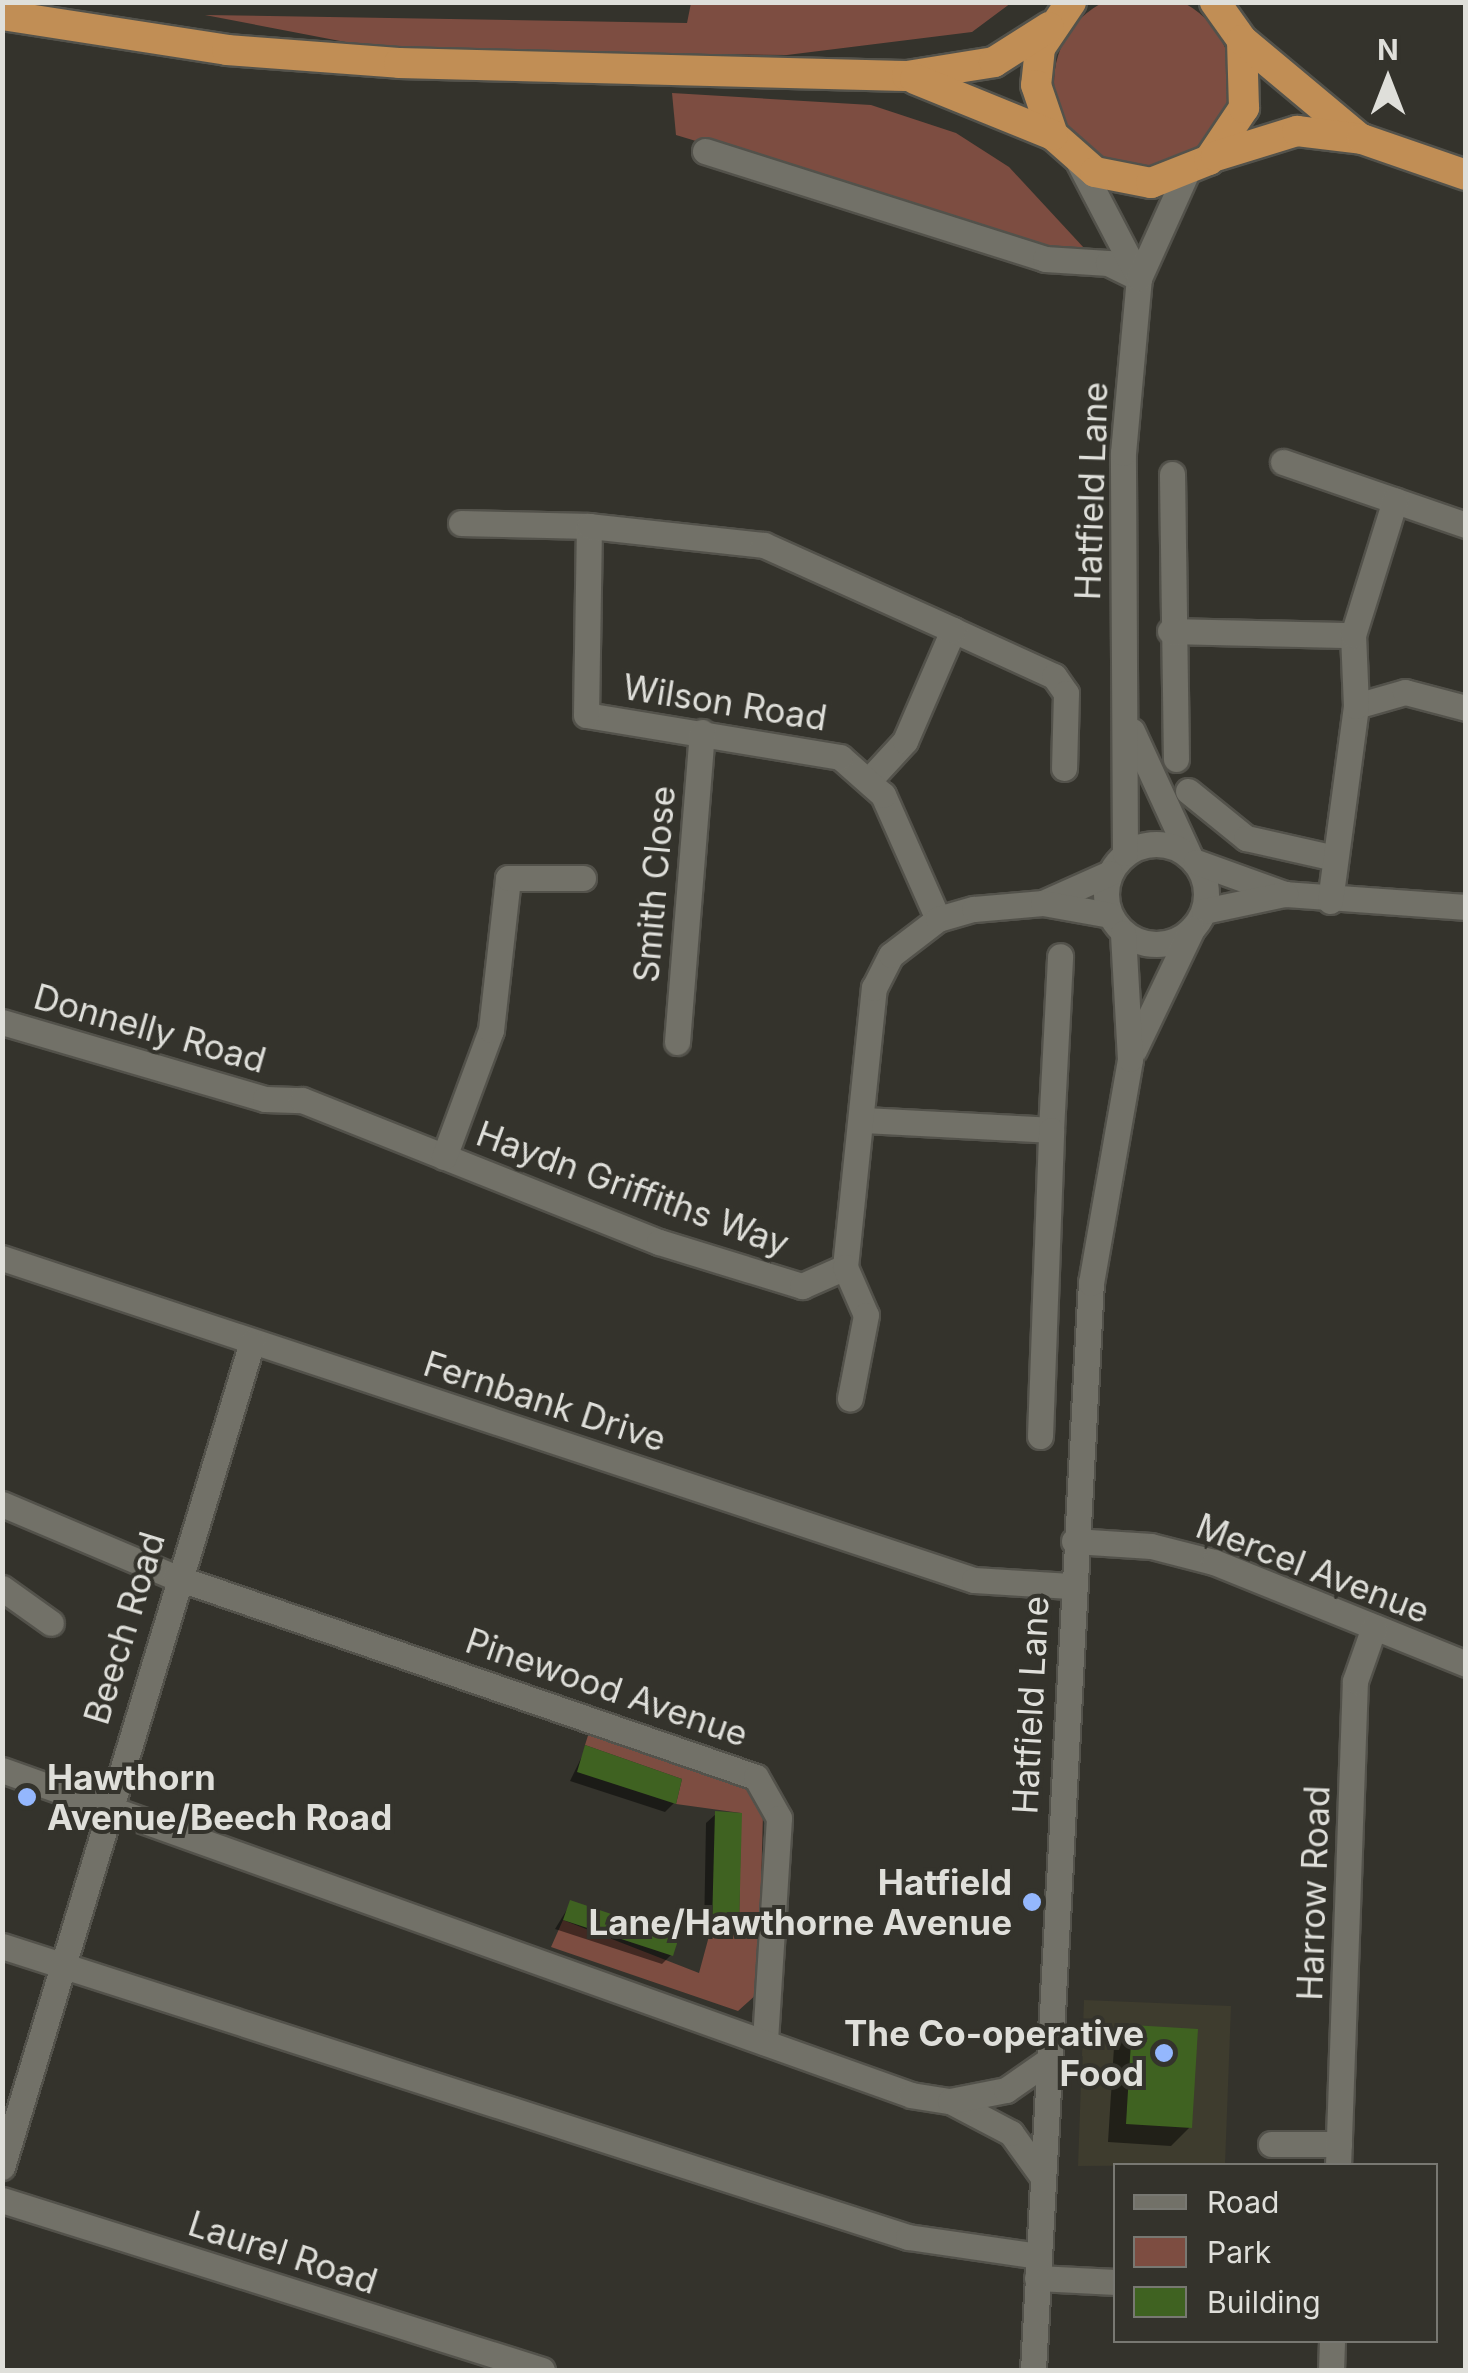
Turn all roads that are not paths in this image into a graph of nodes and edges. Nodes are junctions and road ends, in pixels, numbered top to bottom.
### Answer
1 (1071, 2) edge
2 (1220, 5) edge
3 (2, 15) edge
4 (1049, 26) junction
5 (1242, 40) junction
6 (908, 76) junction
7 (1053, 135) junction
8 (1362, 139) junction
9 (705, 151) dead end
10 (1076, 160) junction
11 (1198, 167) junction
12 (1466, 174) edge
13 (1138, 278) junction
14 (1283, 462) dead end
15 (1172, 474) dead end
16 (1395, 500) junction
17 (461, 523) dead end
18 (1460, 523) edge
19 (590, 526) junction
20 (953, 630) junction
21 (1170, 631) junction
22 (1353, 635) junction
23 (1356, 706) junction
24 (1124, 708) junction
25 (1466, 708) edge
26 (702, 732) junction
27 (1176, 759) dead end
28 (1064, 768) dead end
29 (870, 778) junction
30 (1188, 791) dead end
31 (1192, 858) junction
32 (1335, 858) junction
33 (1118, 863) junction
34 (583, 878) dead end
35 (1285, 894) junction
36 (1330, 900) junction
37 (1043, 903) junction
38 (1466, 906) edge
39 (938, 918) junction
40 (1198, 921) junction
41 (1116, 924) junction
42 (1060, 956) dead end
43 (2, 1022) edge
44 (677, 1042) dead end
45 (1130, 1060) junction
46 (280, 1100) joint
47 (862, 1120) junction
48 (1051, 1130) junction
49 (444, 1157) junction
50 (2, 1258) edge
51 (845, 1267) junction
52 (252, 1342) junction
53 (850, 1398) dead end
54 (1040, 1436) dead end
55 (2, 1504) edge
56 (1074, 1541) junction
57 (175, 1577) junction
58 (1070, 1586) junction
59 (2, 1588) edge
60 (51, 1623) dead end
61 (1374, 1627) junction
62 (1466, 1664) edge
63 (2, 1770) edge
64 (104, 1812) junction
65 (2, 1946) edge
66 (60, 1964) junction
67 (765, 2043) junction
68 (1048, 2060) junction
69 (950, 2101) junction
70 (1271, 2144) dead end
71 (1338, 2155) edge
72 (2, 2168) edge
73 (1042, 2176) junction
74 (2, 2200) edge
75 (1038, 2267) junction
76 (1113, 2281) edge
77 (1332, 2343) edge
78 (542, 2370) edge
79 (1034, 2370) edge
80 (1331, 2370) edge

1 - 4 highway
2 - 5 highway
3 - 6 highway
4 - 6 highway
4 - 7 highway
5 - 8 highway
5 - 11 highway
6 - 7 highway
7 - 10 highway
8 - 11 highway
8 - 12 highway
9 - 13 street
10 - 11 highway
10 - 13 street, Hatfield Lane
11 - 13 street, Hatfield Lane
13 - 24 street, Hatfield Lane
14 - 16 street
15 - 21 street
16 - 18 street
16 - 22 street
17 - 19 street
19 - 20 street
19 - 26 street, Wilson Road
20 - 28 street
20 - 29 street
21 - 22 street
21 - 27 street
22 - 23 street
23 - 25 street
23 - 32 street
24 - 31 street, Hatfield Lane
24 - 33 street, Hatfield Lane
26 - 29 street, Wilson Road
26 - 44 street, Smith Close
29 - 39 street
30 - 32 street
31 - 33 street
31 - 35 street
31 - 40 street
32 - 36 street
33 - 37 street
33 - 41 street
34 - 49 street
35 - 36 street
35 - 40 street
36 - 38 street
37 - 39 street
37 - 41 street
39 - 47 street
40 - 41 street
40 - 45 street
41 - 45 street
42 - 48 street
43 - 46 street, Donnelly Road
45 - 56 street, Hatfield Lane
46 - 49 street, Haydn Griffiths Way
47 - 48 street
47 - 51 street
48 - 54 street
49 - 51 street, Haydn Griffiths Way
50 - 52 street, Fernbank Drive
51 - 53 street
52 - 57 street, Beech Road
52 - 58 street, Fernbank Drive
55 - 57 street, Pinewood Avenue
56 - 58 street, Hatfield Lane
56 - 61 street, Mercel Avenue
57 - 64 street, Beech Road
57 - 67 street, Pinewood Avenue
58 - 68 street, Hatfield Lane
59 - 60 street
61 - 62 street, Mercel Avenue
61 - 71 street, Harrow Road
63 - 64 street
64 - 66 street, Beech Road
64 - 67 street
65 - 66 street
66 - 72 street, Beech Road
66 - 75 street
67 - 69 street
68 - 69 street
68 - 73 street, Hatfield Lane
69 - 73 street
70 - 71 street
73 - 75 street, Hatfield Lane
74 - 78 street, Laurel Road
75 - 76 street
75 - 79 street, Hatfield Lane
77 - 80 street

